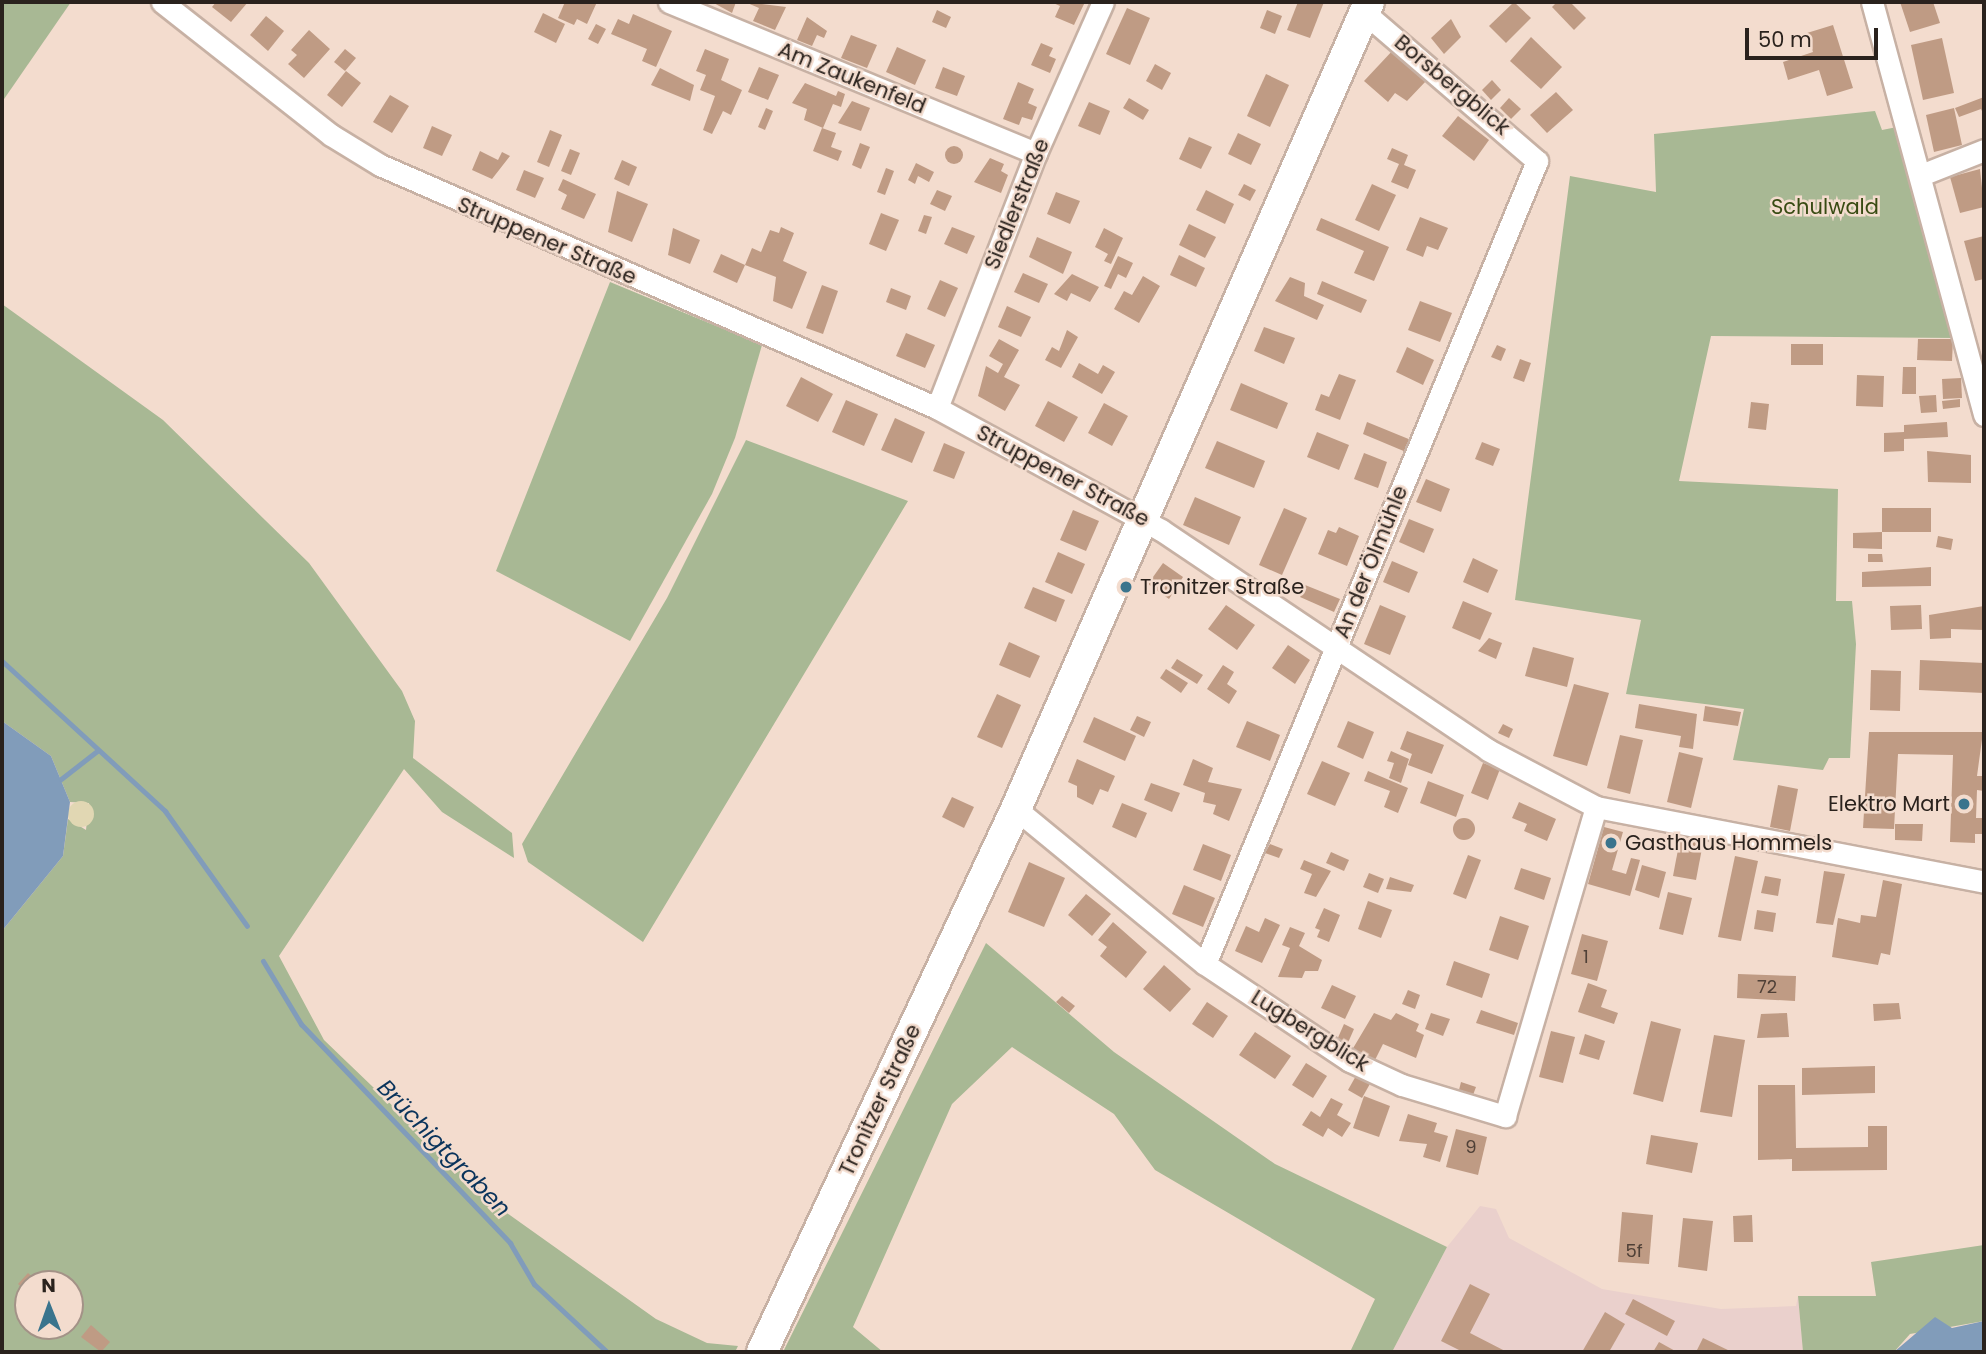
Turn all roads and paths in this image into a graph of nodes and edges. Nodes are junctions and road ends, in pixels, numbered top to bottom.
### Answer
1 (162, 2) edge
2 (669, 2) edge
3 (1103, 2) edge
4 (1872, 2) edge
5 (1367, 7) edge
6 (1984, 150) edge
7 (1036, 153) junction
8 (1537, 161) joint
9 (1921, 175) junction
10 (937, 408) junction
11 (1984, 415) edge
12 (1143, 519) junction
13 (1336, 650) junction
14 (1596, 807) junction
15 (1016, 809) junction
16 (1984, 882) edge
17 (1205, 964) junction
18 (762, 1352) edge

1 - 10 street, Struppener Straße
2 - 7 street, Am Zaukenfeld
3 - 7 street, Siedlerstraße
4 - 9 street
5 - 8 street, Borsbergblick
5 - 12 street, Tronitzer Straße
6 - 9 street
7 - 10 street, Siedlerstraße
8 - 13 street, An der Ölmühle
9 - 11 street
10 - 12 street, Struppener Straße
12 - 13 street, Struppener Straße
12 - 15 street, Tronitzer Straße
13 - 14 street, Struppener Straße
13 - 17 street, An der Ölmühle
14 - 16 street, Struppener Straße
14 - 17 street, Lugbergblick
15 - 17 street, Lugbergblick
15 - 18 street, Tronitzer Straße

